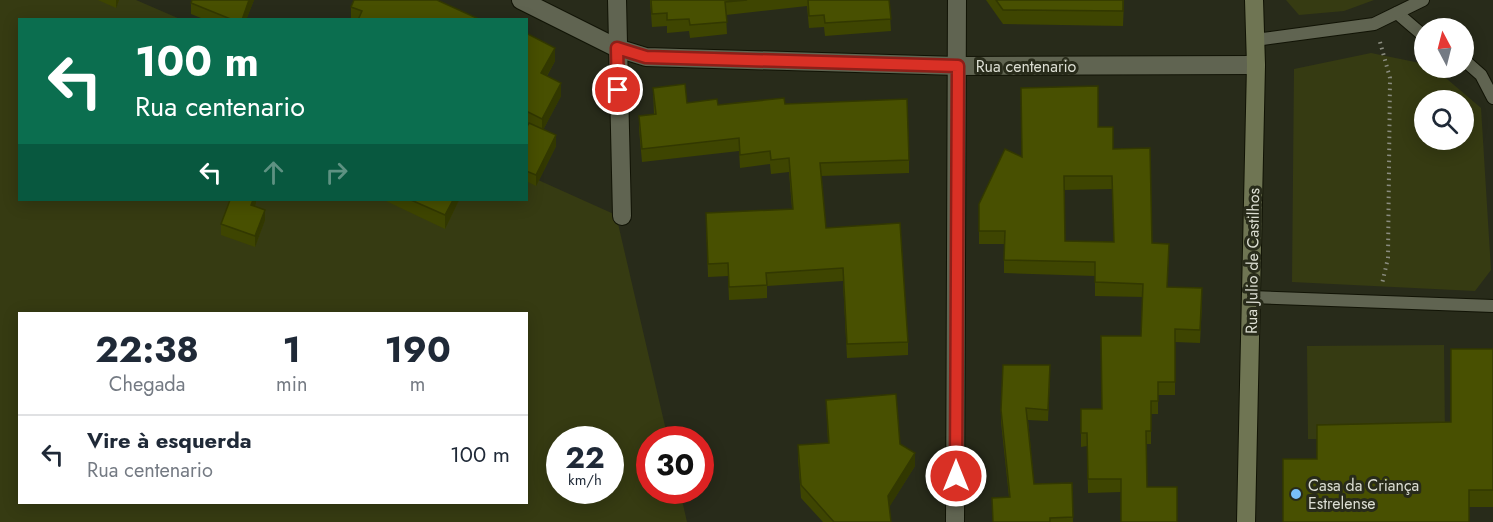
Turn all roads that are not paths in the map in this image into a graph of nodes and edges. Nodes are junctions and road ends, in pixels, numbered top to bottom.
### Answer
1 (521, 0) edge
2 (616, 0) edge
3 (957, 0) edge
4 (1254, 0) edge
5 (1423, 0) edge
6 (1397, 13) junction
7 (1414, 28) edge
8 (1255, 40) junction
9 (617, 48) junction
10 (1256, 65) junction
11 (958, 66) junction
12 (1474, 69) edge
13 (1493, 98) edge
14 (622, 216) dead end
15 (1251, 297) junction
16 (1493, 306) edge
17 (955, 522) edge
18 (1246, 522) edge

1 - 9 street, Rua centenario
2 - 9 street
3 - 11 street
4 - 8 main road, Rua Julio de Castilhos
5 - 6 lane
6 - 7 lane
6 - 8 lane
8 - 10 main road, Rua Julio de Castilhos
9 - 11 street, Rua centenario
9 - 14 street
10 - 11 street, Rua centenario
10 - 15 main road, Rua Julio de Castilhos
11 - 17 street
12 - 13 lane
15 - 16 lane
15 - 18 main road, Rua Julio de Castilhos

